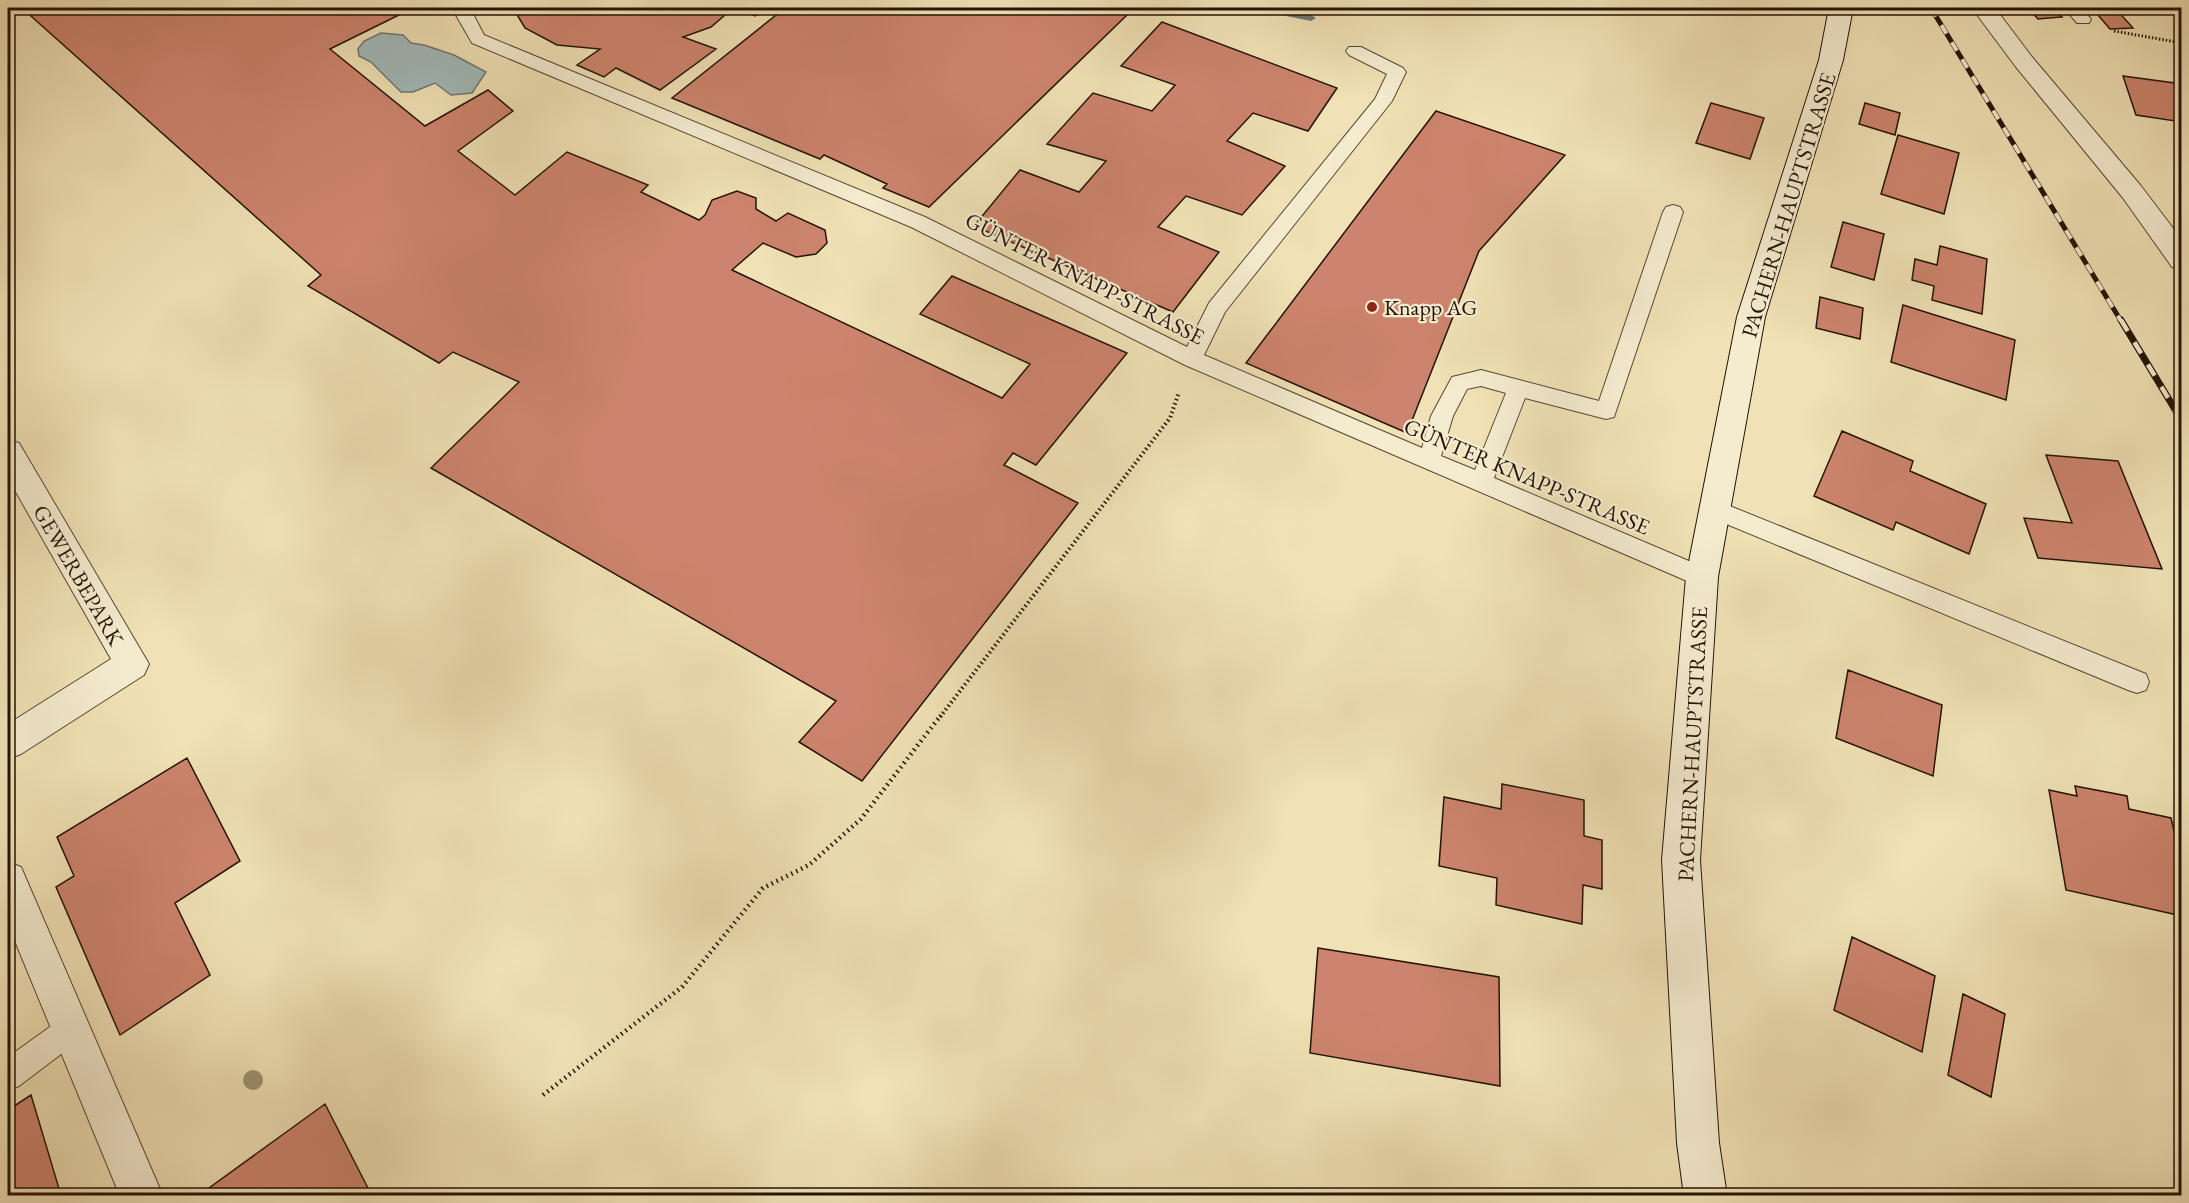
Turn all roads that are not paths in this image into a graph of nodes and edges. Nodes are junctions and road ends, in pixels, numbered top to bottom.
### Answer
1 (462, 8) edge
2 (1841, 8) edge
3 (1983, 8) edge
4 (1354, 51) dead end
5 (1673, 212) dead end
6 (2181, 260) edge
7 (1192, 359) junction
8 (1519, 387) junction
9 (8, 452) edge
10 (1429, 460) junction
11 (1481, 483) junction
12 (1715, 509) junction
13 (1702, 577) junction
14 (2137, 682) dead end
15 (8, 743) edge
16 (8, 880) edge
17 (71, 1029) junction
18 (8, 1075) edge
19 (142, 1196) edge
20 (1706, 1196) edge

1 - 7 lane, GÜNTER KNAPP-STRASSE
2 - 12 main road, PACHERN-HAUPTSTRASSE
3 - 6 main road
4 - 7 lane
5 - 8 lane
7 - 10 lane, GÜNTER KNAPP-STRASSE
8 - 10 lane
8 - 11 lane
9 - 15 main road, GEWERBEPARK
10 - 11 lane, GÜNTER KNAPP-STRASSE
11 - 13 lane, GÜNTER KNAPP-STRASSE
12 - 13 main road, PACHERN-HAUPTSTRASSE
12 - 14 lane
13 - 20 main road, PACHERN-HAUPTSTRASSE
16 - 17 main road
17 - 18 lane
17 - 19 main road

